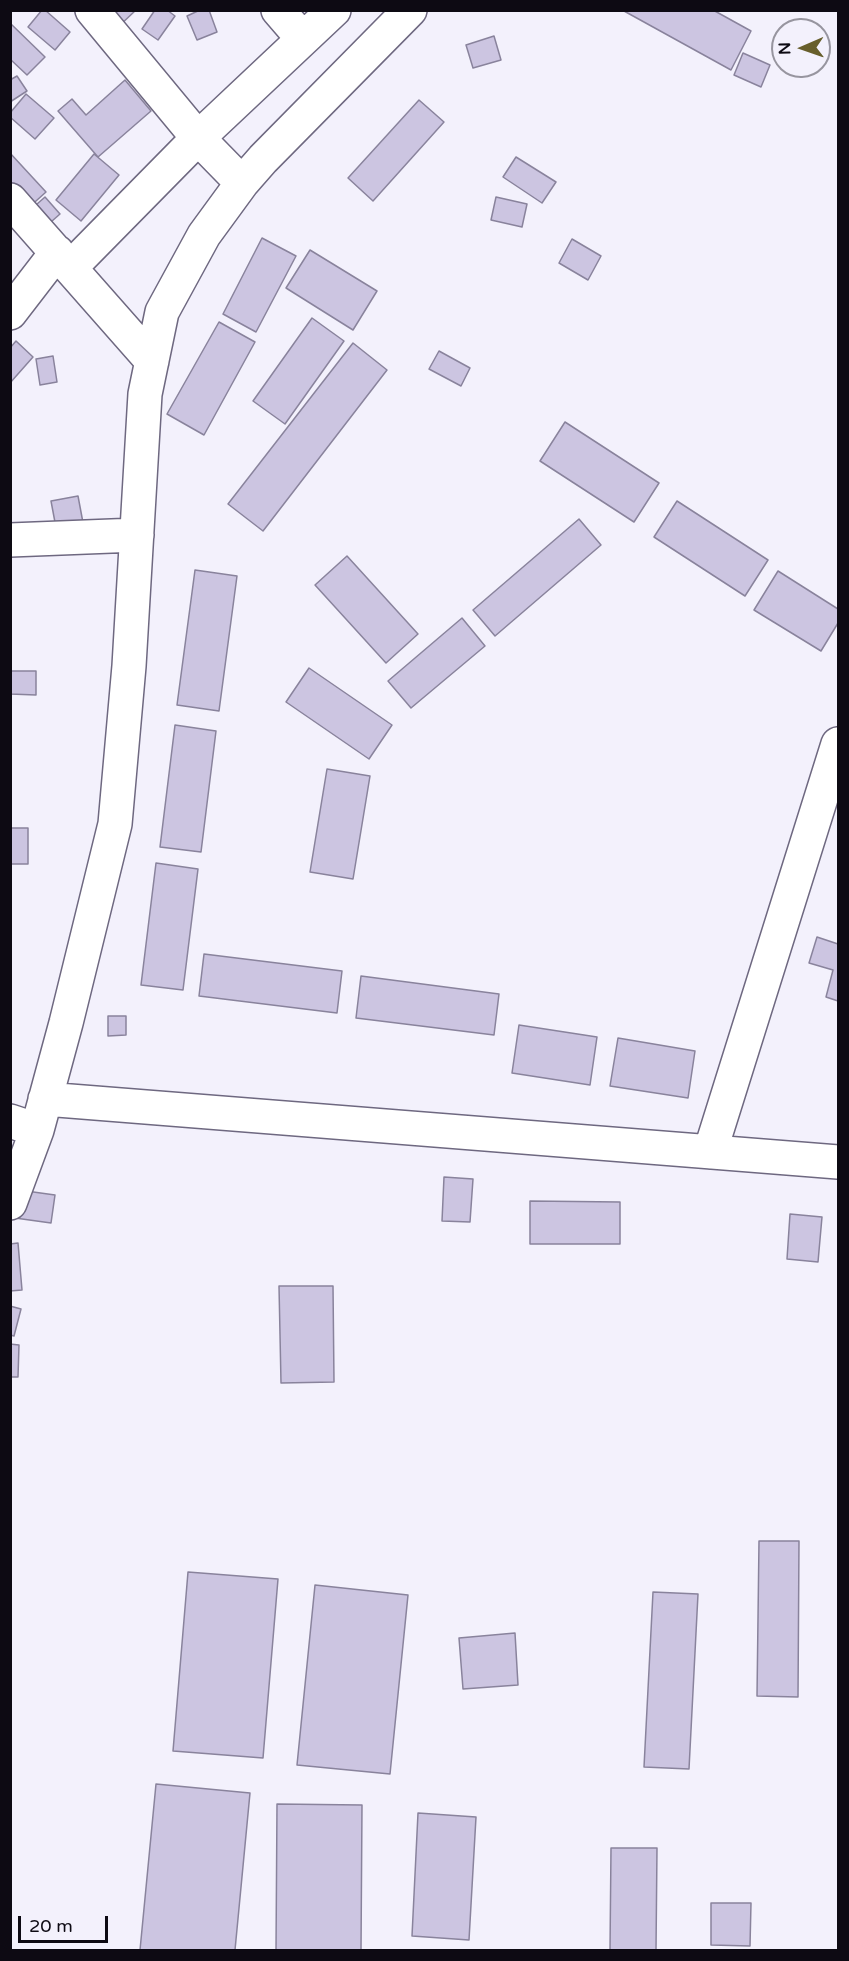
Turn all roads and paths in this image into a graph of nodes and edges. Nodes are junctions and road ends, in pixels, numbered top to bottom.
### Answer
1 (92, 10) edge
2 (278, 10) edge
3 (334, 10) edge
4 (410, 10) edge
5 (303, 39) junction
6 (198, 138) junction
7 (242, 183) junction
8 (10, 200) edge
9 (63, 260) junction
10 (10, 313) edge
11 (152, 361) junction
12 (137, 535) junction
13 (10, 540) edge
14 (838, 744) edge
15 (31, 1116) edge
16 (710, 1152) junction
17 (838, 1162) edge
18 (10, 1203) edge

1 - 6 street
2 - 5 street
3 - 5 street
4 - 7 street
5 - 6 street
6 - 7 street
6 - 9 street
7 - 11 street
8 - 9 street
9 - 10 street
9 - 11 street
11 - 12 street
12 - 13 street
12 - 15 street
14 - 16 street
15 - 16 street
15 - 18 street
16 - 17 street

